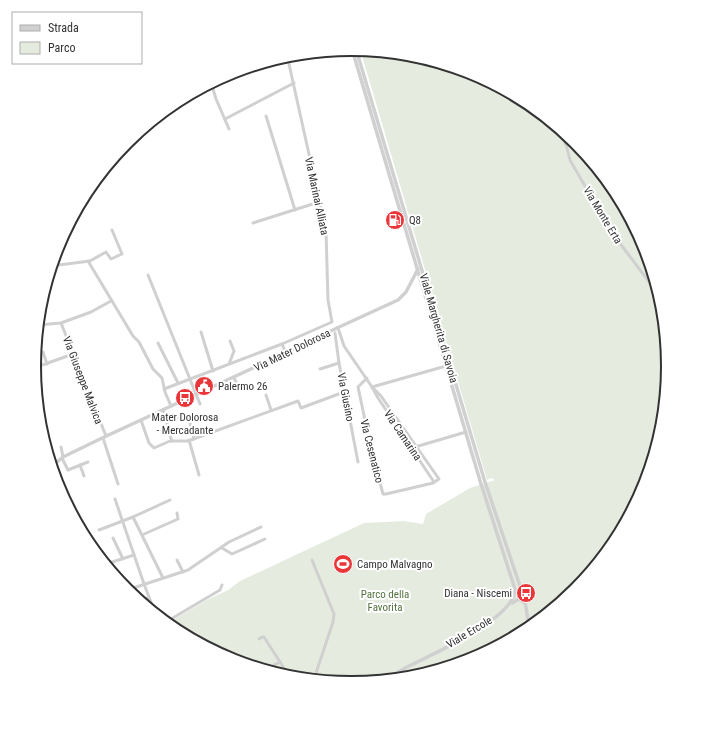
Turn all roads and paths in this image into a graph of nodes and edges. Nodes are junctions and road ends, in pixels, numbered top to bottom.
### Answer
1 (354, 56) edge
2 (358, 56) edge
3 (289, 62) edge
4 (294, 83) junction
5 (213, 88) edge
6 (266, 116) dead end
7 (225, 119) junction
8 (229, 129) dead end
9 (564, 141) edge
10 (320, 202) junction
11 (295, 210) junction
12 (253, 223) dead end
13 (112, 230) dead end
14 (88, 261) junction
15 (57, 265) edge
16 (421, 265) joint
17 (420, 269) junction
18 (148, 275) dead end
19 (649, 282) edge
20 (112, 301) junction
21 (332, 322) junction
22 (61, 323) junction
23 (44, 324) edge
24 (336, 329) junction
25 (201, 332) dead end
26 (230, 341) dead end
27 (158, 343) dead end
28 (282, 344) junction
29 (44, 352) dead end
30 (286, 353) junction
31 (73, 354) junction
32 (339, 363) junction
33 (47, 364) junction
34 (229, 364) junction
35 (41, 366) edge
36 (446, 366) junction
37 (320, 369) dead end
38 (213, 370) junction
39 (191, 378) junction
40 (234, 378) junction
41 (366, 378) junction
42 (178, 383) junction
43 (372, 387) junction
44 (239, 388) dead end
45 (164, 389) junction
46 (344, 392) junction
47 (197, 394) junction
48 (266, 395) dead end
49 (200, 404) dead end
50 (171, 406) junction
51 (163, 410) junction
52 (271, 410) junction
53 (141, 420) junction
54 (167, 420) junction
55 (192, 430) junction
56 (169, 432) junction
57 (466, 432) junction
58 (105, 437) junction
59 (194, 439) junction
60 (172, 441) junction
61 (189, 441) junction
62 (416, 446) junction
63 (60, 447) dead end
64 (412, 449) junction
65 (62, 458) junction
66 (88, 462) dead end
67 (358, 462) dead end
68 (56, 463) edge
69 (80, 465) junction
70 (199, 475) dead end
71 (84, 476) dead end
72 (439, 479) joint
73 (434, 482) junction
74 (118, 484) dead end
75 (115, 499) dead end
76 (170, 500) dead end
77 (177, 513) dead end
78 (133, 517) junction
79 (122, 522) junction
80 (261, 527) dead end
81 (99, 530) dead end
82 (142, 535) junction
83 (113, 538) dead end
84 (265, 539) dead end
85 (222, 548) junction
86 (134, 555) junction
87 (123, 559) junction
88 (178, 560) dead end
89 (312, 560) dead end
90 (112, 562) edge
91 (183, 572) junction
92 (163, 578) junction
93 (144, 584) junction
94 (222, 585) dead end
95 (135, 587) edge
96 (515, 593) joint
97 (149, 598) joint
98 (151, 602) edge
99 (510, 604) junction
100 (527, 606) junction
101 (172, 618) edge
102 (528, 619) edge
103 (259, 639) dead end
104 (280, 662) junction
105 (274, 666) edge
106 (284, 668) edge
107 (405, 668) junction
108 (403, 671) edge
109 (398, 672) edge
110 (316, 673) edge

1 - 17 street, Viale Margherita di Savoia
2 - 16 street, Viale Margherita di Savoia
3 - 4 street, Via Marinai Alliata
4 - 7 street
4 - 10 street, Via Marinai Alliata
5 - 7 street
6 - 11 street
7 - 8 street
9 - 19 street, Via Monte Erta
10 - 11 street
10 - 21 street, Via Marinai Alliata
11 - 12 street
13 - 14 street
14 - 15 street
14 - 20 street
16 - 17 street, Via Mater Dolorosa
17 - 24 street, Via Mater Dolorosa
17 - 36 street, Viale Margherita di Savoia
17 - 100 street, Viale Margherita di Savoia
18 - 39 street
20 - 22 street
20 - 45 street
21 - 24 street, Via Giusino
21 - 28 street
22 - 23 street
22 - 31 street, Via Giuseppe Malvica
24 - 30 street, Via Mater Dolorosa, bridge
24 - 32 street, Via Giusino
24 - 41 street, Via Camarina
25 - 38 street
26 - 34 street
27 - 42 street
28 - 30 street
28 - 34 street
29 - 33 street
30 - 40 street, Via Mater Dolorosa
31 - 33 street
31 - 58 street, Via Giuseppe Malvica
32 - 37 street
32 - 46 street, Via Giusino
33 - 35 street
34 - 38 street
36 - 43 street
36 - 57 street, Viale Margherita di Savoia
38 - 39 street
39 - 42 street
39 - 47 street
40 - 44 street
40 - 47 street, Via Mater Dolorosa
41 - 43 street, Via Camarina
41 - 73 street, Via Cesenatico
42 - 45 street
43 - 62 street, Via Camarina
43 - 64 street, Via Camarina
45 - 50 street
46 - 52 street
46 - 67 street, Via Giusino
47 - 49 street
47 - 50 street, Via Mater Dolorosa
48 - 52 street
50 - 51 street, Via Mater Dolorosa
51 - 53 street, Via Mater Dolorosa
51 - 54 street
52 - 59 street
53 - 58 street, Via Mater Dolorosa
53 - 60 street
54 - 55 street
54 - 56 street
55 - 56 street
55 - 59 street
56 - 60 street
57 - 62 street
57 - 96 street, Viale Margherita di Savoia
58 - 65 street, Via Mater Dolorosa
58 - 74 street, Via Giuseppe Malvica
59 - 61 street
60 - 61 street
61 - 70 street
62 - 64 street
62 - 72 street, Via Camarina
63 - 65 street
64 - 73 street, Via Camarina
65 - 68 street, Via Mater Dolorosa
65 - 69 street
66 - 69 street
69 - 71 street
72 - 73 street, Via Cesenatico
75 - 79 street
76 - 78 street
77 - 82 street
78 - 79 street
78 - 82 street
79 - 81 street
79 - 86 street
80 - 85 street
82 - 92 street
83 - 87 street
84 - 85 street
85 - 91 street
86 - 87 street
86 - 93 street
87 - 90 street
88 - 91 street
89 - 110 street
91 - 92 street
92 - 93 street
93 - 95 street
93 - 97 street
94 - 101 street
96 - 99 street, Viale Ercole
97 - 98 street
99 - 100 street
99 - 107 street, Viale Ercole
100 - 102 street, Viale Margherita di Savoia
103 - 104 street
104 - 105 street
104 - 106 street
107 - 108 street, Viale Ercole
107 - 109 street

